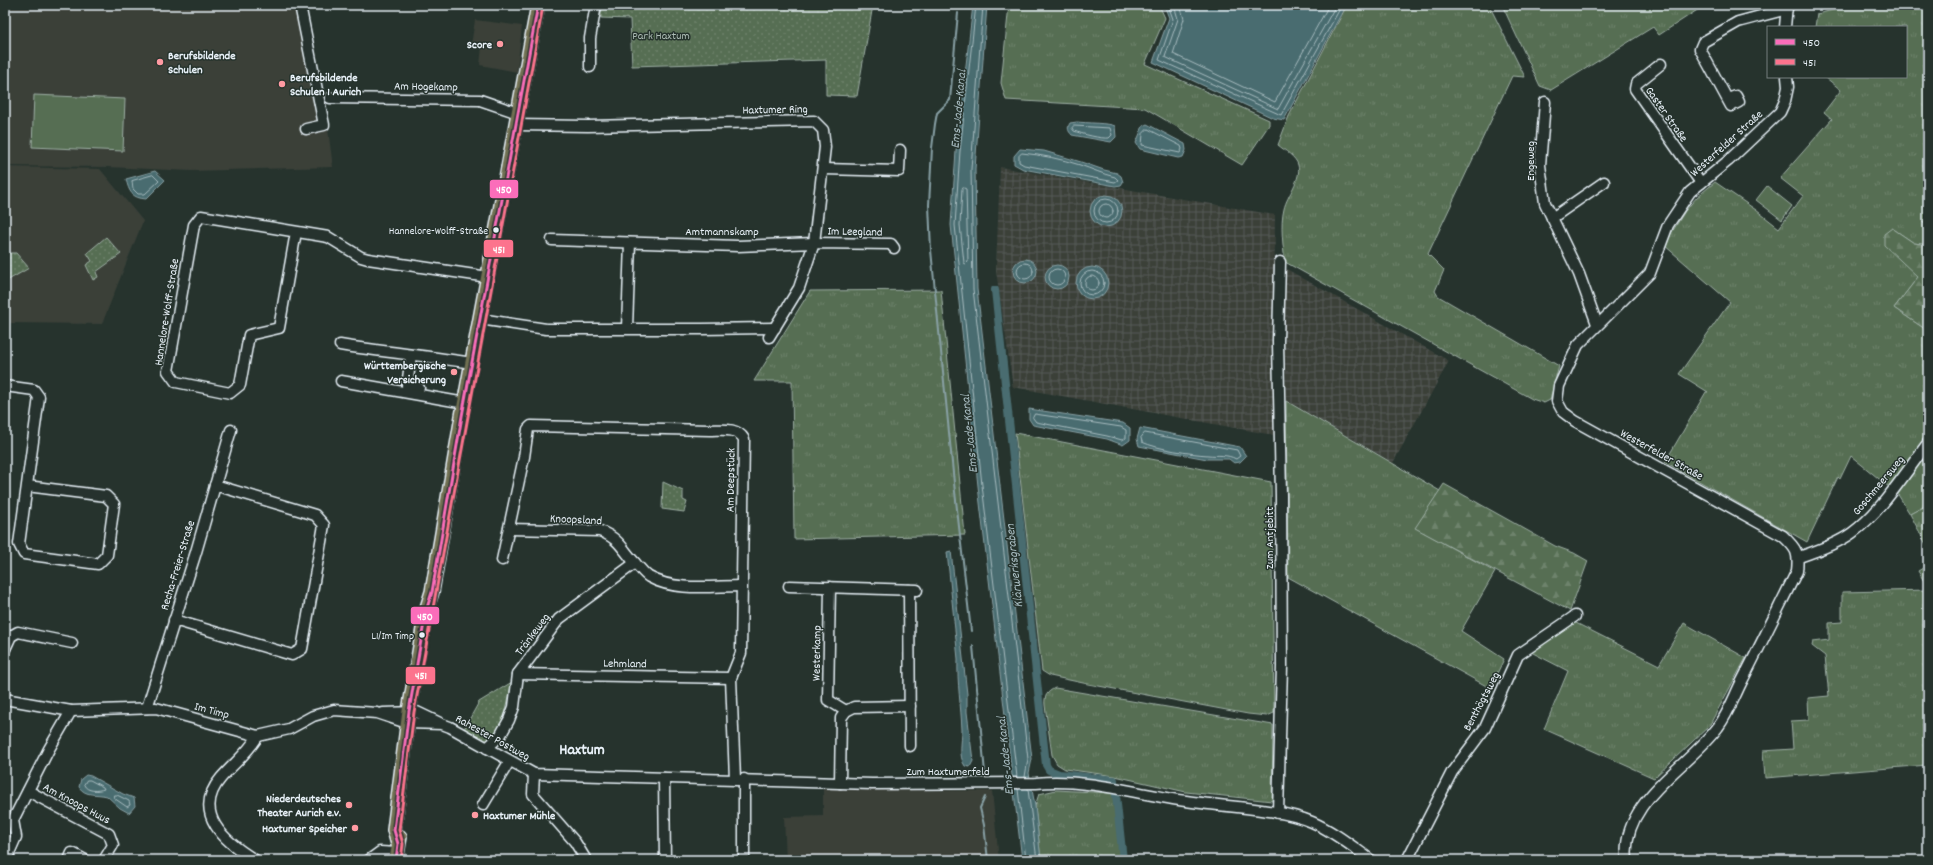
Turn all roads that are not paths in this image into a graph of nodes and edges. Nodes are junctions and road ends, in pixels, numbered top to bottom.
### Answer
1 (300, 5) edge
2 (538, 5) edge
3 (596, 5) edge
4 (1787, 7) edge
5 (1785, 26) edge
6 (1660, 64) dead end
7 (590, 67) dead end
8 (1787, 78) edge
9 (330, 98) dead end
10 (1728, 100) dead end
11 (1545, 102) dead end
12 (517, 119) junction
13 (306, 129) dead end
14 (900, 150) dead end
15 (824, 169) junction
16 (1604, 182) dead end
17 (1701, 183) junction
18 (1552, 218) junction
19 (296, 232) junction
20 (552, 240) dead end
21 (630, 243) junction
22 (814, 243) junction
23 (894, 248) dead end
24 (1280, 262) dead end
25 (488, 277) junction
26 (480, 319) junction
27 (1597, 324) junction
28 (627, 328) junction
29 (774, 328) junction
30 (769, 337) dead end
31 (340, 345) dead end
32 (411, 356) junction
33 (473, 362) junction
34 (341, 381) dead end
35 (5, 386) edge
36 (454, 395) dead end
37 (465, 403) junction
38 (231, 430) dead end
39 (1928, 443) edge
40 (215, 484) junction
41 (27, 486) junction
42 (509, 529) junction
43 (1799, 557) junction
44 (502, 560) dead end
45 (635, 563) junction
46 (741, 586) junction
47 (789, 586) dead end
48 (830, 587) junction
49 (1575, 616) dead end
50 (174, 620) junction
51 (72, 643) dead end
52 (5, 649) edge
53 (518, 674) junction
54 (731, 678) junction
55 (5, 699) edge
56 (910, 706) junction
57 (147, 708) junction
58 (846, 711) junction
59 (71, 712) junction
60 (412, 718) junction
61 (258, 736) junction
62 (910, 746) dead end
63 (487, 748) junction
64 (509, 762) junction
65 (534, 774) junction
66 (664, 778) junction
67 (740, 779) junction
68 (840, 783) junction
69 (28, 791) junction
70 (483, 805) dead end
71 (1278, 813) junction
72 (397, 853) edge
73 (6, 860) edge
74 (69, 860) edge
75 (85, 860) edge
76 (104, 860) edge
77 (255, 860) edge
78 (369, 860) edge
79 (586, 860) edge
80 (665, 860) edge
81 (744, 860) edge
82 (1371, 860) edge
83 (1407, 860) edge
84 (1627, 860) edge

1 - 13 street
2 - 12 main road
3 - 7 street
4 - 5 street
4 - 10 street
6 - 17 street, Gaster Straße
8 - 17 street, Westerfelder Straße
9 - 12 street, Am Hogekamp
11 - 18 street, Engeweg
12 - 15 street, Haxtumer Ring
12 - 25 main road
14 - 15 street
15 - 22 street, Haxtumer Ring
16 - 18 street
17 - 27 street, Westerfelder Straße
18 - 27 street, Engeweg
19 - 19 street, Hannelore-Wolff-Straße
19 - 25 street, Hannelore-Wolff-Straße
20 - 21 street, Amtmannskamp
21 - 22 street, Amtmannskamp
21 - 28 street
22 - 23 street, Im Leegland
22 - 29 street, Haxtumer Ring
24 - 71 street, Zum Antjebitt
25 - 26 main road
26 - 28 street
26 - 33 main road
27 - 43 street, Westerfelder Straße
28 - 29 street
29 - 30 street, Haxtumer Ring
31 - 32 street
32 - 33 street
32 - 36 street
33 - 37 main road
34 - 37 street
35 - 41 street
37 - 60 main road
38 - 40 street, Recha-Freier-Straße
39 - 43 street, Goschmeersweg
40 - 50 street, Recha-Freier-Straße
40 - 50 street
41 - 41 street
42 - 44 street, Am Deepstück
42 - 45 street, Knoopsland
42 - 46 street, Am Deepstück
43 - 84 street
45 - 46 street, Knoopsland
45 - 53 street, Tränkeweg
46 - 54 street, Am Deepstück
47 - 48 street
48 - 56 street
48 - 58 street, Westerkamp
49 - 83 street, Benthögtsweg
50 - 57 street, Recha-Freier-Straße
51 - 52 street
53 - 54 street, Lehmland
53 - 63 street, Tränkeweg
54 - 67 street, Am Deepstück
55 - 59 street, Im Timp
56 - 58 street
56 - 62 street
57 - 59 street, Im Timp
57 - 61 street, Im Timp
58 - 68 street
59 - 69 street
60 - 61 street, Im Timp
60 - 63 street, Rahester Postweg
60 - 72 main road
61 - 77 street
63 - 64 street, Rahester Postweg
64 - 65 street, Rahester Postweg
64 - 70 street
65 - 66 street, Zum Haxtumerfeld
65 - 79 street, Rahester Postweg
66 - 67 street, Zum Haxtumerfeld
66 - 80 street
67 - 68 street, Zum Haxtumerfeld
67 - 81 street, Am Deepstück
68 - 71 street, Zum Haxtumerfeld
69 - 73 street
69 - 76 street, Am Knoops Huus
71 - 82 street, Zum Haxtumerfeld
72 - 78 street
74 - 75 street

